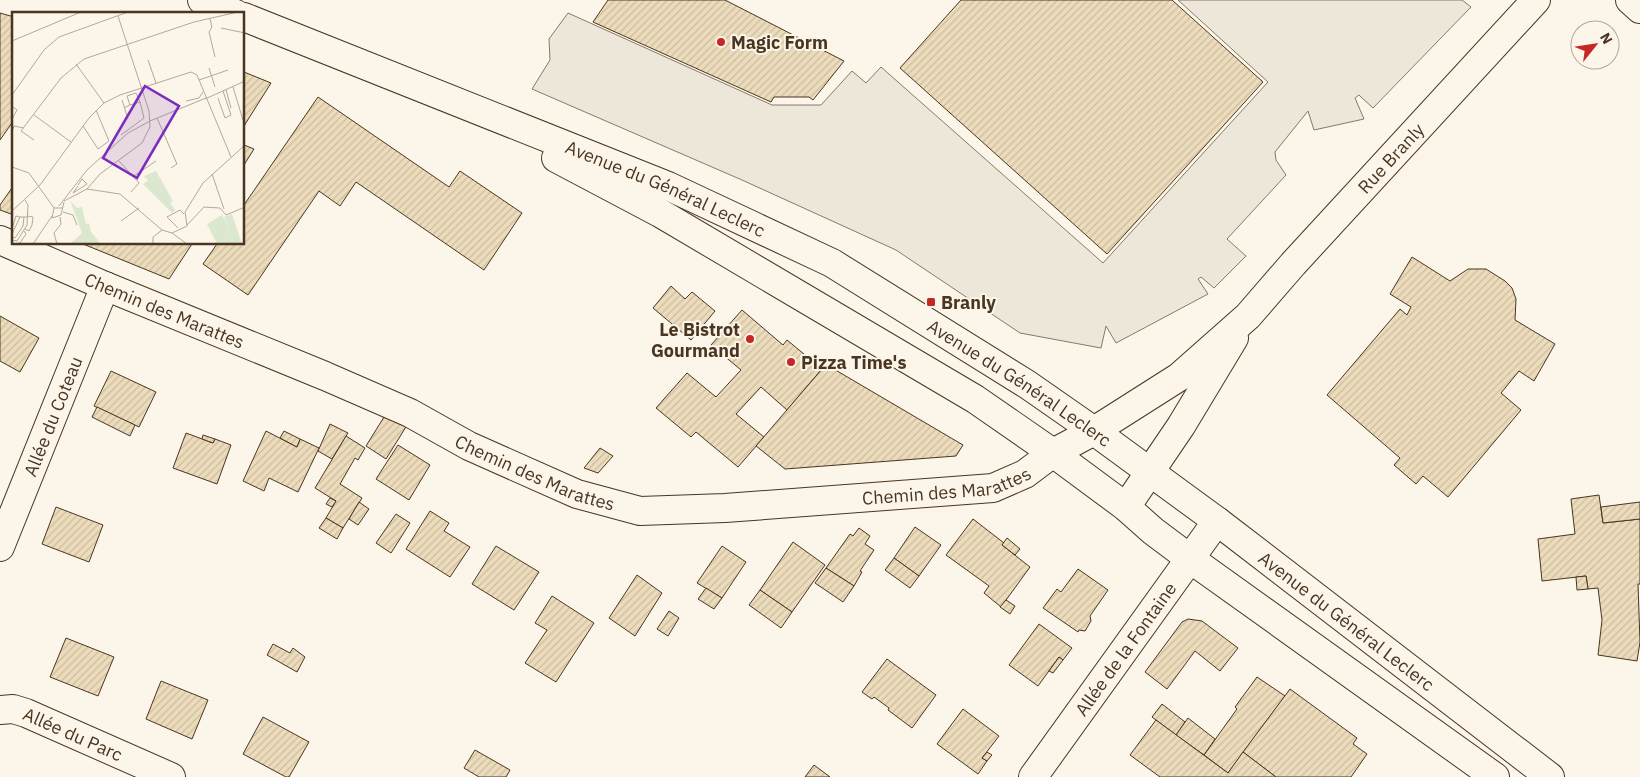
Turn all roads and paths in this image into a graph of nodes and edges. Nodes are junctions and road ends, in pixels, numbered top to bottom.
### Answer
1 (202, 0) edge
2 (1536, 0) edge
3 (1630, 0) edge
4 (1640, 10) edge
5 (231, 12) edge
6 (245, 17) edge
7 (429, 91) junction
8 (0, 240) edge
9 (105, 286) junction
10 (1248, 316) junction
11 (1094, 431) junction
12 (1053, 453) junction
13 (1149, 471) junction
14 (1126, 507) junction
15 (1217, 521) junction
16 (0, 546) edge
17 (1189, 558) junction
18 (0, 710) edge
19 (171, 777) edge
20 (1033, 777) edge
21 (1495, 777) edge
22 (1550, 777) edge

1 - 5 main road
2 - 10 main road, Rue Branly
3 - 4 main road
6 - 7 main road, Avenue du Général Leclerc
7 - 11 main road, Avenue du Général Leclerc
7 - 12 main road, Avenue du Général Leclerc
8 - 9 main road, Chemin des Marattes
9 - 12 main road, Chemin des Marattes
9 - 16 main road, Allée du Coteau
10 - 11 main road, Rue Branly
10 - 13 main road, Rue Branly
11 - 12 main road, Chemin des Marattes
11 - 13 main road, Avenue du Général Leclerc
12 - 14 main road, Avenue du Général Leclerc
13 - 14 main road, Rue Branly
13 - 15 main road, Avenue du Général Leclerc
14 - 17 main road, Avenue du Général Leclerc
15 - 17 main road, Allée de la Fontaine
15 - 22 main road, Avenue du Général Leclerc
17 - 20 main road, Allée de la Fontaine
17 - 21 main road, Avenue du Général Leclerc
18 - 19 main road, Allée du Parc

